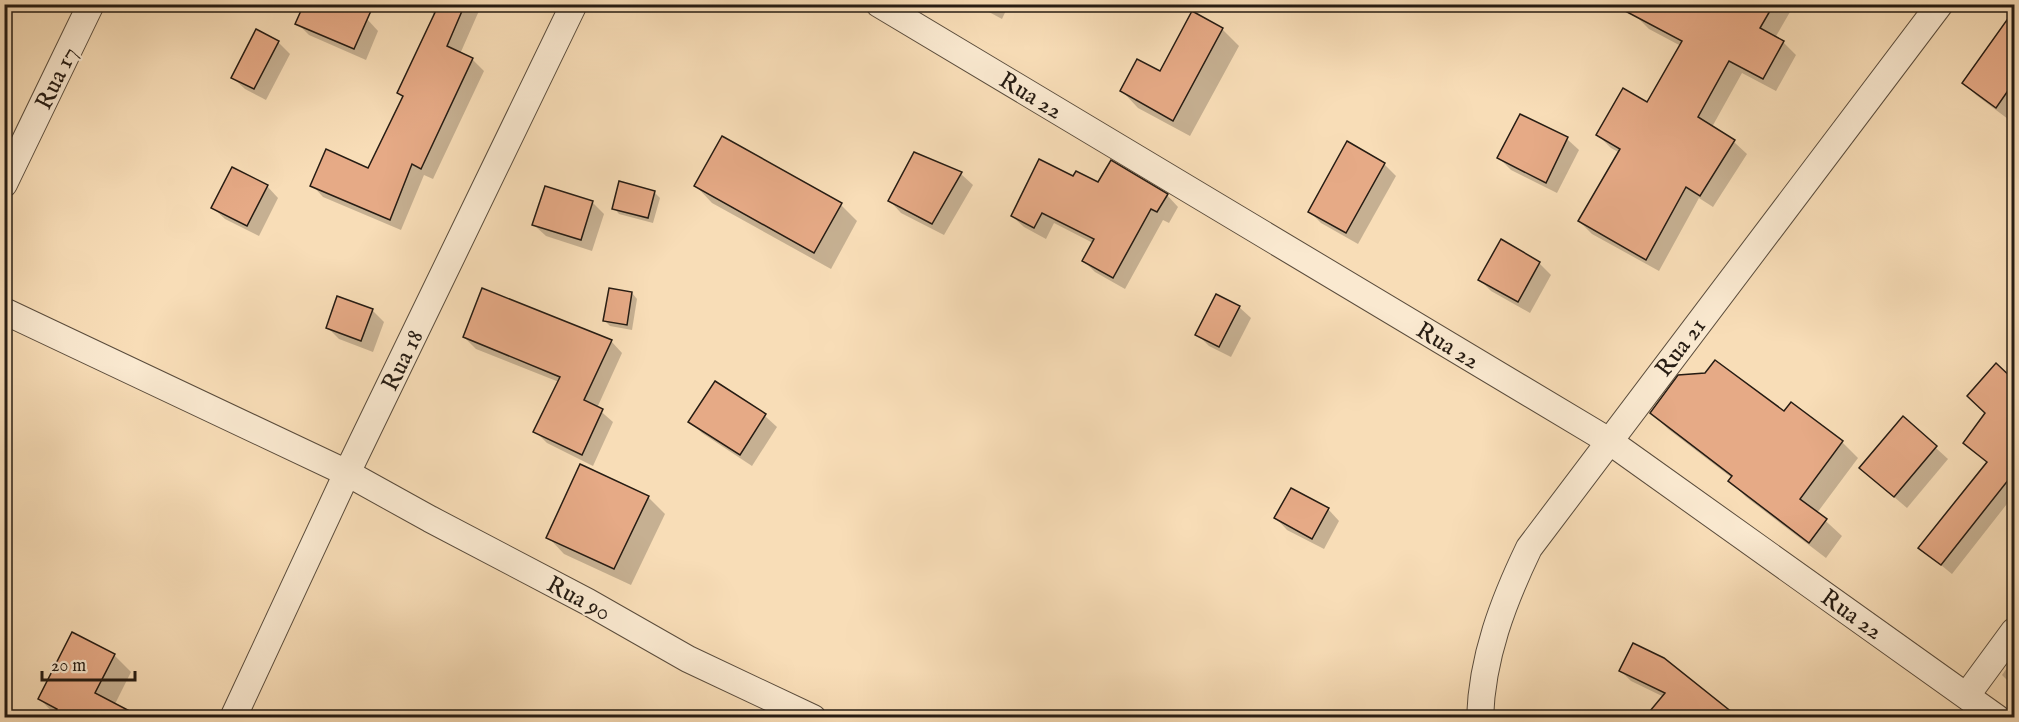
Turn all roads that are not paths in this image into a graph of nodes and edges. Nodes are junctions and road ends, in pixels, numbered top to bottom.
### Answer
1 (91, 4) edge
2 (574, 4) edge
3 (879, 4) edge
4 (1940, 4) edge
5 (4, 184) edge
6 (4, 311) edge
7 (1609, 441) junction
8 (347, 473) junction
9 (2014, 631) edge
10 (1967, 695) junction
11 (233, 717) edge
12 (813, 717) edge
13 (1480, 717) edge
14 (1996, 717) edge

1 - 5 street, Rua 17
2 - 8 street, Rua 18
3 - 7 street, Rua 22
4 - 7 street, Rua 21
6 - 8 street, Rua 90
7 - 10 street, Rua 22
7 - 13 street, Rua 21
8 - 11 street, Rua 18
8 - 12 street, Rua 90
9 - 10 street
10 - 14 street, Rua 22

